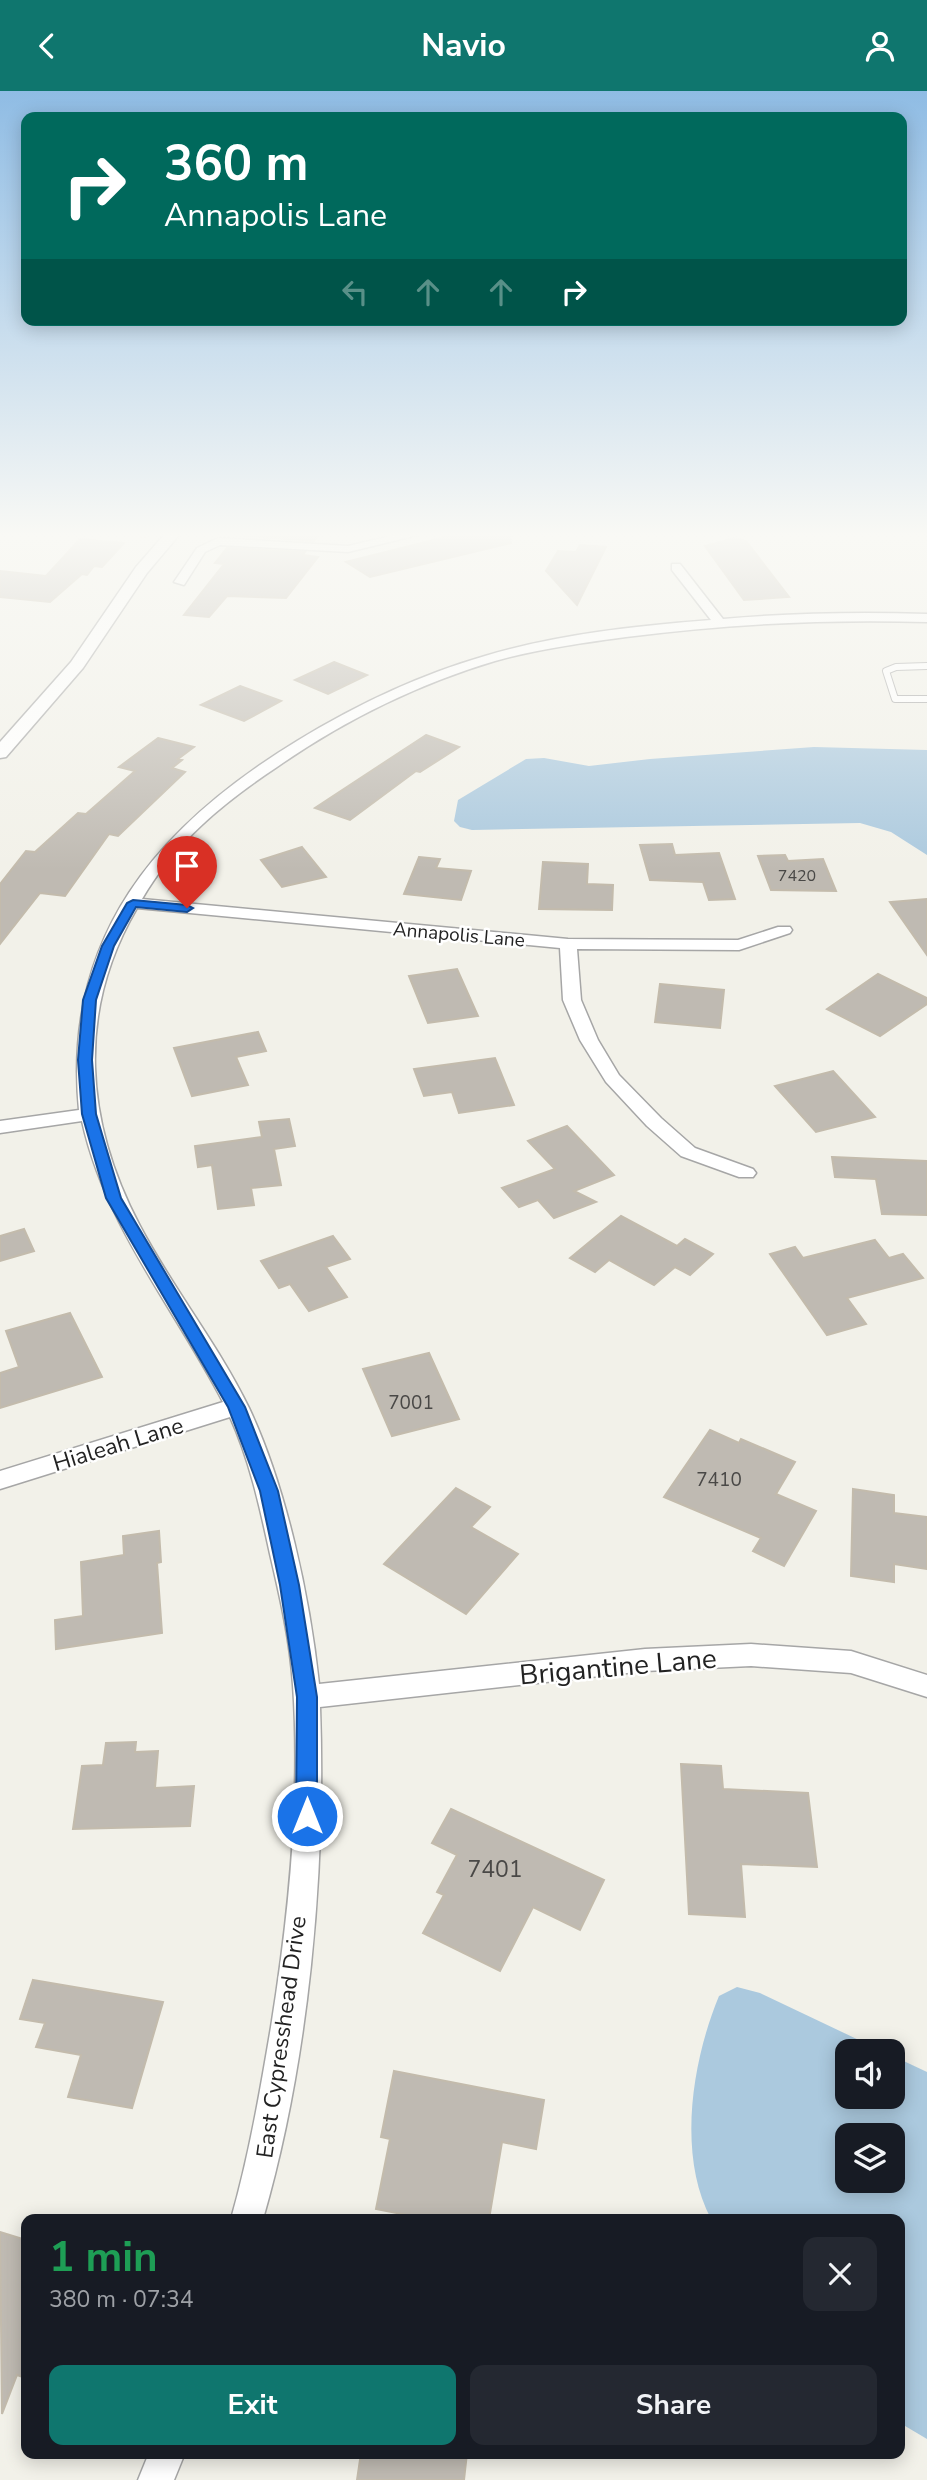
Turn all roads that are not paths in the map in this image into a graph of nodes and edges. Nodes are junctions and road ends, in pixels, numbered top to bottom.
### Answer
1 (89, 646) edge
2 (539, 646) edge
3 (927, 667) edge
4 (927, 699) edge
5 (0, 753) edge
6 (133, 903) junction
7 (784, 930) dead end
8 (568, 944) junction
9 (89, 1114) junction
10 (0, 1127) edge
11 (746, 1173) dead end
12 (236, 1407) junction
13 (0, 1480) edge
14 (927, 1686) edge
15 (307, 1697) junction
16 (249, 2214) edge
17 (165, 2459) edge
18 (156, 2480) edge

1 - 5 street
2 - 6 street, East Cypresshead Drive
3 - 4 lane
6 - 8 street, Annapolis Lane
6 - 9 street, East Cypresshead Drive
7 - 8 street, Annapolis Lane
8 - 11 street
9 - 10 street
9 - 12 street, East Cypresshead Drive
12 - 13 street, Hialeah Lane
12 - 15 street, East Cypresshead Drive
14 - 15 street, Brigantine Lane
15 - 16 street, East Cypresshead Drive
17 - 18 street

